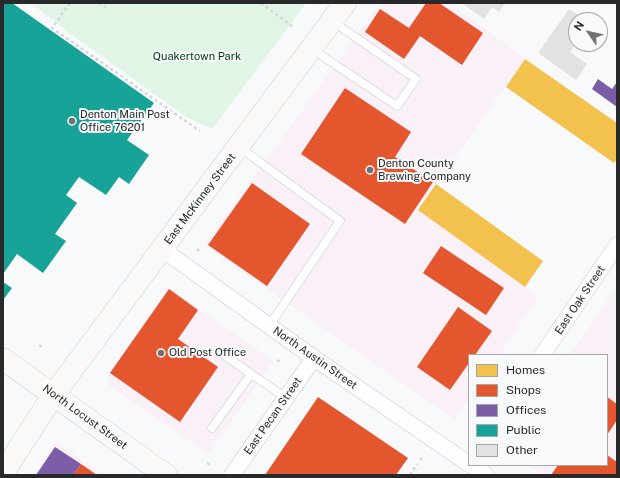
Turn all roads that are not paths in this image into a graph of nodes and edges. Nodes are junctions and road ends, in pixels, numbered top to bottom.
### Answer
1 (345, 3) edge
2 (331, 21) junction
3 (312, 48) junction
4 (239, 146) junction
5 (617, 245) edge
6 (162, 250) junction
7 (269, 326) junction
8 (543, 354) edge
9 (224, 355) dead end
10 (314, 358) junction
11 (3, 359) edge
12 (251, 374) junction
13 (54, 394) junction
14 (286, 398) junction
15 (212, 428) dead end
16 (467, 466) edge
17 (3, 473) edge
18 (166, 475) edge
19 (232, 475) edge
20 (486, 475) edge

1 - 2 main road, East McKinney Street
2 - 3 main road, East McKinney Street
2 - 3 lane
3 - 4 main road, East McKinney Street
4 - 6 main road, East McKinney Street
4 - 7 lane
5 - 8 street, East Oak Street
6 - 7 street, North Austin Street
6 - 13 main road, East McKinney Street
7 - 10 street, North Austin Street
9 - 12 lane
10 - 14 street, East Pecan Street
10 - 16 street, North Austin Street
11 - 13 main road, North Locust Street
12 - 14 lane
12 - 15 lane
13 - 17 main road, East McKinney Street
13 - 18 main road, North Locust Street
14 - 19 street, East Pecan Street
16 - 20 street, North Austin Street

